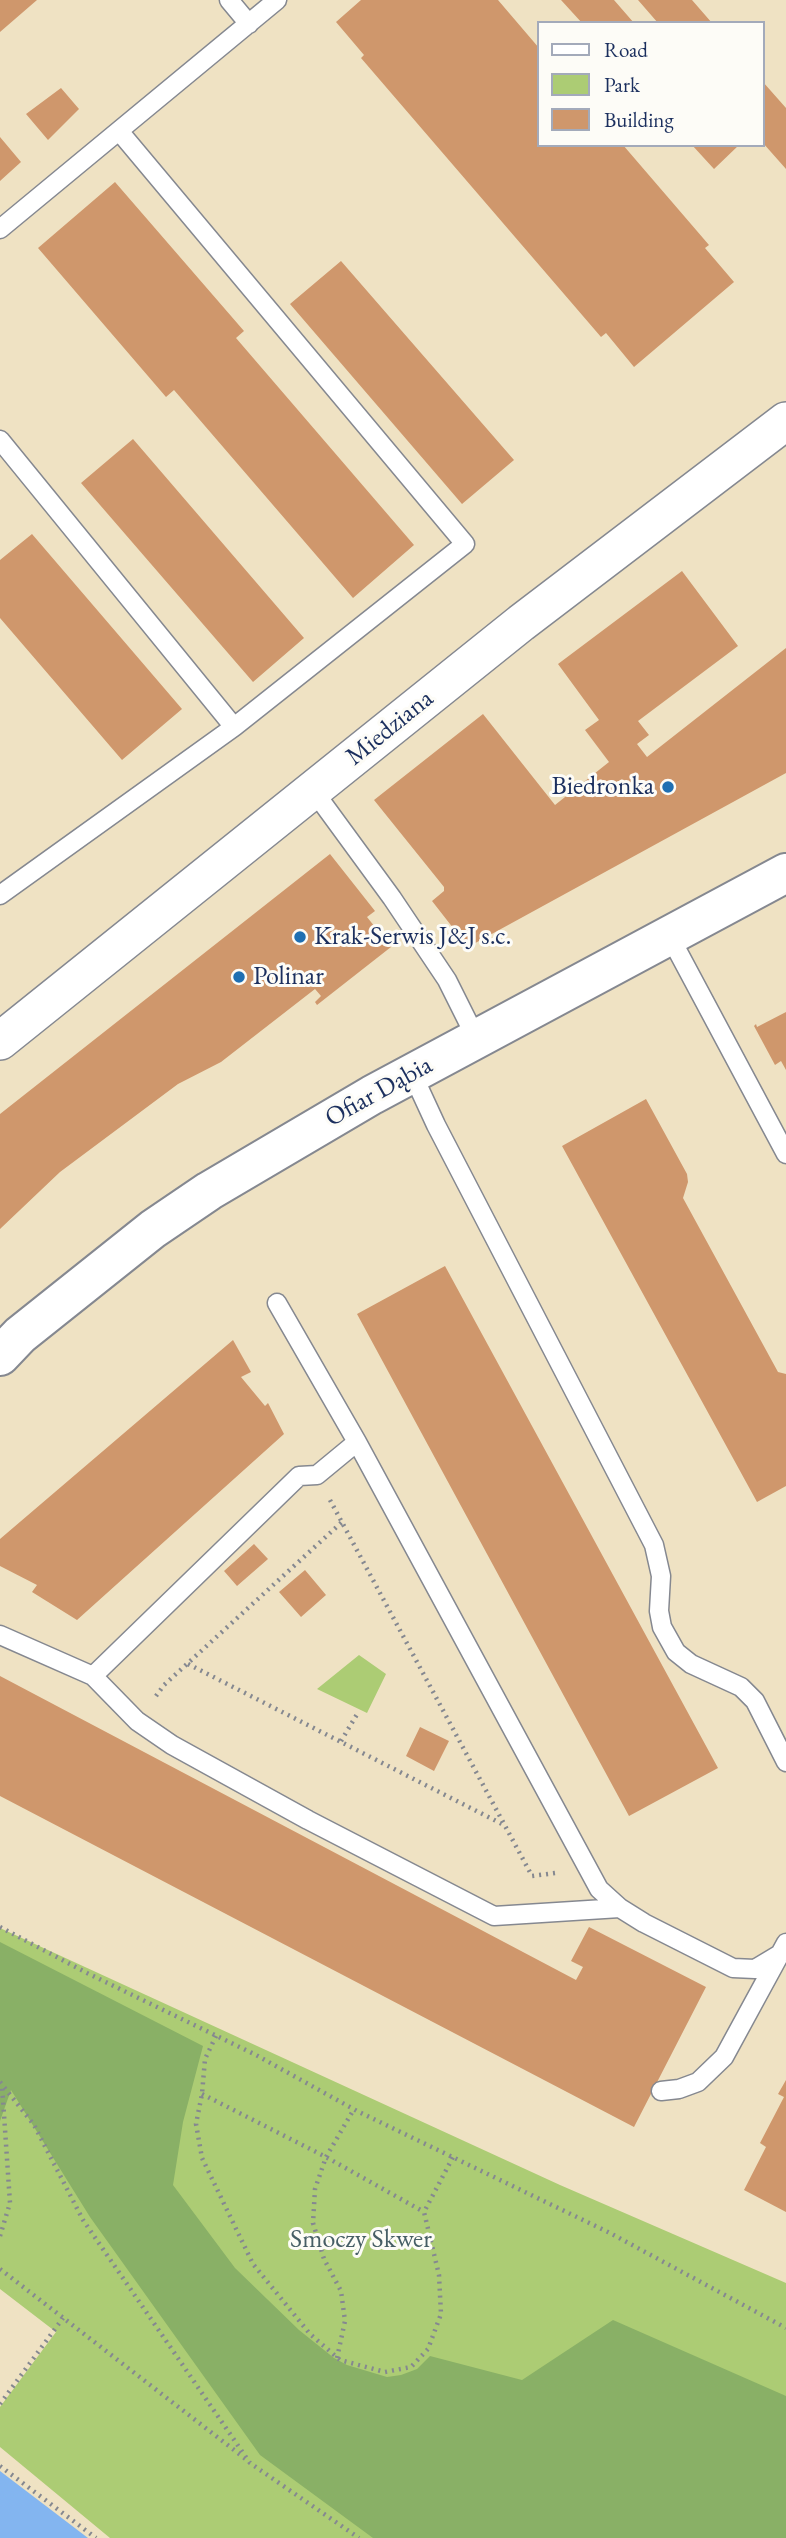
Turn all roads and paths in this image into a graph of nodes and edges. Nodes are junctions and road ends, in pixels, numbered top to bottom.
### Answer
1 (229, 0) edge
2 (277, 0) edge
3 (249, 24) junction
4 (119, 131) junction
5 (0, 229) edge
6 (786, 421) edge
7 (0, 440) edge
8 (234, 727) junction
9 (313, 790) junction
10 (786, 873) edge
11 (0, 895) edge
12 (669, 935) junction
13 (476, 1038) junction
14 (0, 1041) edge
15 (412, 1073) junction
16 (786, 1154) edge
17 (276, 1303) dead end
18 (0, 1356) edge
19 (357, 1442) junction
20 (317, 1475) junction
21 (342, 1522) junction
22 (0, 1635) edge
23 (188, 1664) junction
24 (93, 1676) junction
25 (359, 1711) dead end
26 (137, 1721) junction
27 (341, 1741) junction
28 (786, 1762) edge
29 (504, 1825) junction
30 (587, 1869) junction
31 (620, 1908) junction
32 (0, 1927) edge
33 (783, 1948) edge
34 (216, 2035) junction
35 (1, 2083) edge
36 (661, 2091) dead end
37 (202, 2094) junction
38 (354, 2109) junction
39 (326, 2157) junction
40 (453, 2157) junction
41 (424, 2212) junction
42 (0, 2236) edge
43 (0, 2269) edge
44 (63, 2318) junction
45 (786, 2328) edge
46 (337, 2357) junction
47 (0, 2404) edge
48 (250, 2463) junction
49 (0, 2466) edge
50 (96, 2538) edge
51 (359, 2538) edge

1 - 3 lane
2 - 3 lane
3 - 4 lane
4 - 5 lane
4 - 8 lane
6 - 9 street, Miedziana
7 - 8 lane
8 - 11 lane
9 - 13 lane
9 - 14 street, Miedziana
10 - 12 street, Ofiar Dąbia
12 - 13 street, Ofiar Dąbia
12 - 16 lane
13 - 15 street, Ofiar Dąbia
15 - 18 street, Ofiar Dąbia
15 - 28 lane
17 - 19 lane
19 - 20 lane
19 - 30 lane
20 - 21 path
20 - 24 lane
21 - 23 path
21 - 29 path
22 - 24 lane
23 - 26 path
23 - 27 path
24 - 26 lane
25 - 27 path
26 - 31 lane
27 - 29 path
29 - 30 path
30 - 31 lane
31 - 33 lane
32 - 34 path
33 - 36 lane
34 - 37 path
34 - 38 path
35 - 42 path
35 - 48 path
37 - 39 path
37 - 46 path
38 - 39 path
38 - 40 path
39 - 41 path
39 - 46 path
40 - 41 path
40 - 45 path
41 - 46 path
43 - 44 path
44 - 47 path
44 - 48 path
48 - 51 path
49 - 50 path

